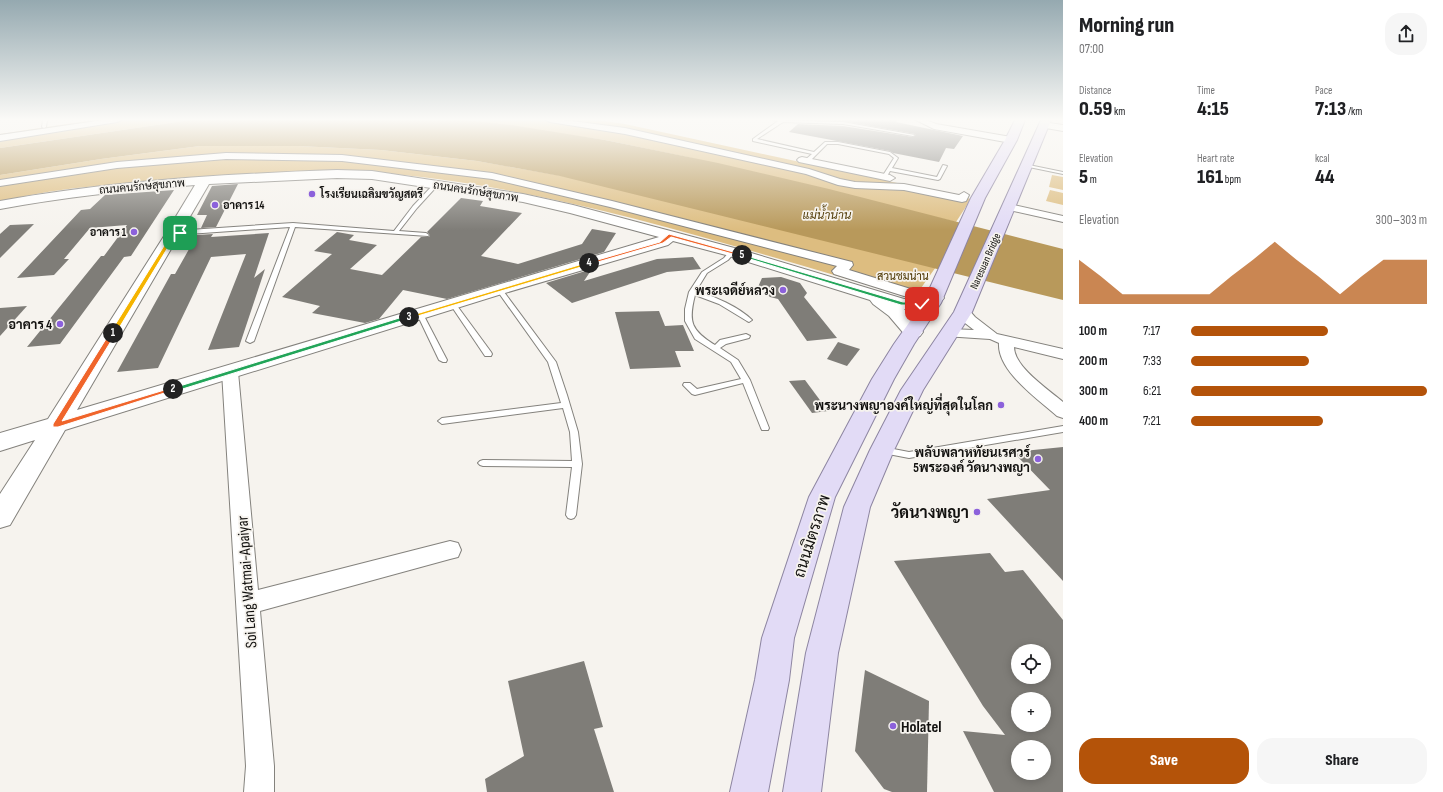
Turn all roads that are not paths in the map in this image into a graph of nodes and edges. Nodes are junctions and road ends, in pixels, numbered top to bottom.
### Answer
1 (213, 157) edge
2 (315, 157) edge
3 (740, 157) edge
4 (787, 157) edge
5 (811, 157) edge
6 (895, 157) edge
7 (1000, 157) edge
8 (1030, 157) edge
9 (807, 161) junction
10 (945, 166) dead end
11 (1026, 166) junction
12 (886, 173) junction
13 (1063, 173) edge
14 (204, 181) junction
15 (0, 183) edge
16 (436, 185) junction
17 (972, 200) junction
18 (0, 205) edge
19 (1008, 209) junction
20 (1063, 219) edge
21 (293, 225) junction
22 (174, 233) junction
23 (395, 233) junction
24 (426, 235) dead end
25 (670, 235) junction
26 (732, 252) junction
27 (499, 289) junction
28 (692, 292) junction
29 (870, 294) junction
30 (924, 299) junction
31 (453, 304) junction
32 (420, 314) junction
33 (749, 320) dead end
34 (956, 323) junction
35 (913, 332) junction
36 (746, 336) dead end
37 (990, 336) junction
38 (250, 341) dead end
39 (1007, 341) junction
40 (715, 348) junction
41 (488, 354) dead end
42 (1063, 354) edge
43 (443, 360) dead end
44 (230, 372) junction
45 (746, 380) junction
46 (687, 385) dead end
47 (566, 405) junction
48 (1063, 412) edge
49 (442, 420) dead end
50 (56, 425) junction
51 (765, 428) dead end
52 (1063, 429) edge
53 (0, 442) edge
54 (882, 450) junction
55 (483, 463) dead end
56 (576, 464) junction
57 (571, 515) dead end
58 (0, 517) edge
59 (450, 550) dead end
60 (247, 604) junction
61 (807, 788) edge
62 (259, 792) edge
63 (749, 792) edge

1 - 15 street
2 - 30 street
3 - 17 street
4 - 9 street
5 - 9 lane
6 - 12 lane
7 - 17 main road
8 - 11 main road, Naresuan Bridge
9 - 12 street
10 - 12 lane
11 - 13 lane
11 - 19 main road, Naresuan Bridge
12 - 17 street
14 - 16 street, ถนนคนรักษ์สุขภาพ
14 - 18 street, ถนนคนรักษ์สุขภาพ
14 - 22 street
16 - 23 lane
16 - 25 street, ถนนคนรักษ์สุขภาพ
17 - 30 main road
19 - 20 street
19 - 34 main road, Naresuan Bridge
21 - 22 lane
21 - 23 lane
21 - 38 lane
22 - 50 street
23 - 24 lane
25 - 26 street, ถนนคนรักษ์สุขภาพ
25 - 27 street
26 - 28 lane
26 - 29 street, ถนนคนรักษ์สุขภาพ
27 - 31 street
27 - 47 lane
28 - 33 lane
28 - 40 lane
29 - 30 street, ถนนคนรักษ์สุขภาพ
29 - 35 street, ถนนคนรักษ์สุขภาพ
30 - 35 main road, ถนนมิตรภาพ
31 - 32 street
31 - 41 lane
32 - 43 lane
32 - 44 street
34 - 37 street
34 - 37 street
34 - 54 main road
35 - 63 main road, ถนนมิตรภาพ
36 - 40 lane
37 - 39 street
39 - 42 street
39 - 48 street
40 - 45 lane
44 - 50 street
44 - 60 street, Soi Lang Watmai-Apaiyar
45 - 46 lane
45 - 51 lane
47 - 49 lane
47 - 56 lane
50 - 53 street
50 - 58 street
52 - 54 lane
54 - 61 main road
55 - 56 lane
56 - 57 lane
59 - 60 street
60 - 62 street, Soi Lang Watmai-Apaiyar

